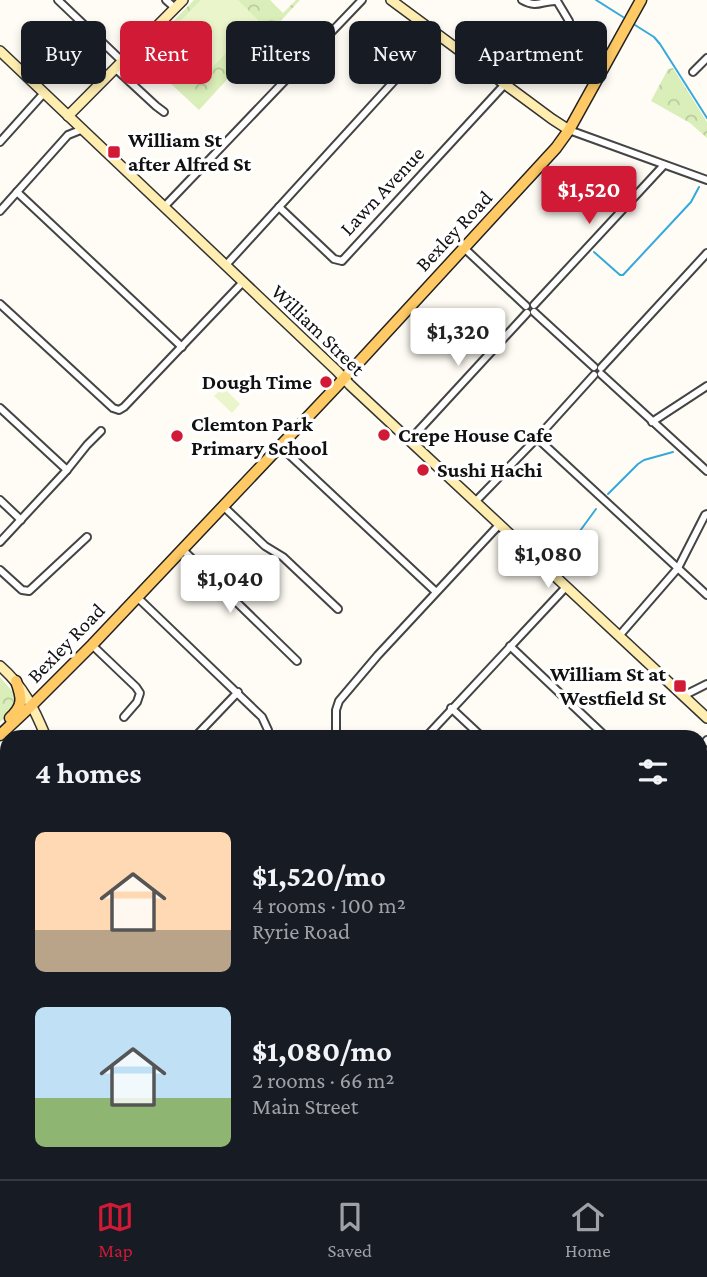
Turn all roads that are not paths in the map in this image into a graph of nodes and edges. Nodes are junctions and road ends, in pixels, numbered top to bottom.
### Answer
1 (58, 0) edge
2 (166, 0) edge
3 (183, 0) edge
4 (362, 0) edge
5 (391, 0) edge
6 (522, 0) edge
7 (641, 0) edge
8 (405, 4) edge
9 (174, 8) junction
10 (423, 21) edge
11 (569, 21) dead end
12 (0, 51) edge
13 (707, 58) edge
14 (119, 65) junction
15 (693, 72) dead end
16 (391, 84) edge
17 (505, 84) joint
18 (44, 93) junction
19 (163, 112) dead end
20 (68, 116) junction
21 (83, 129) junction
22 (569, 130) junction
23 (0, 142) edge
24 (664, 165) junction
25 (707, 180) edge
26 (17, 192) junction
27 (164, 207) junction
28 (279, 207) junction
29 (0, 211) edge
30 (464, 248) junction
31 (707, 253) edge
32 (226, 265) junction
33 (243, 282) junction
34 (0, 304) edge
35 (530, 309) junction
36 (182, 347) junction
37 (597, 371) junction
38 (344, 379) junction
39 (707, 386) edge
40 (0, 408) edge
41 (652, 422) junction
42 (101, 431) dead end
43 (537, 438) junction
44 (409, 441) junction
45 (280, 446) junction
46 (67, 470) junction
47 (707, 471) edge
48 (0, 500) edge
49 (475, 502) junction
50 (223, 506) junction
51 (707, 514) edge
52 (21, 520) junction
53 (499, 525) junction
54 (87, 537) dead end
55 (0, 542) edge
56 (182, 549) junction
57 (678, 568) junction
58 (0, 570) edge
59 (566, 587) junction
60 (436, 592) junction
61 (707, 595) edge
62 (136, 597) junction
63 (338, 609) dead end
64 (619, 636) junction
65 (92, 645) junction
66 (510, 646) junction
67 (297, 661) dead end
68 (0, 666) edge
69 (16, 681) junction
70 (707, 684) edge
71 (238, 692) junction
72 (683, 696) junction
73 (32, 705) junction
74 (452, 709) junction
75 (124, 717) dead end
76 (707, 719) edge
77 (1, 730) edge
78 (4, 730) edge
79 (43, 730) edge
80 (202, 730) edge
81 (268, 730) edge
82 (336, 730) edge
83 (432, 730) edge
84 (474, 730) edge
85 (599, 730) edge

1 - 14 street
2 - 9 street
3 - 9 main road
4 - 27 street
5 - 8 main road
6 - 11 street
7 - 22 main road, Bexley Road
8 - 10 main road
9 - 14 main road
12 - 18 main road, William Street
13 - 15 street
14 - 19 street
14 - 20 main road
16 - 28 street
17 - 22 main road
17 - 28 street, Lawn Avenue
18 - 20 main road, William Street
18 - 23 street
20 - 21 main road, William Street
21 - 26 street
21 - 27 main road, William Street
22 - 24 street
22 - 30 main road, Bexley Road
24 - 25 street
24 - 35 street
26 - 29 street
26 - 36 street
27 - 32 main road, William Street
28 - 32 street
30 - 35 street
30 - 38 main road, Bexley Road
31 - 37 street
32 - 33 main road, William Street
33 - 36 street
33 - 38 main road, William Street
34 - 36 street
35 - 37 street
35 - 44 street
37 - 41 street
37 - 43 street
38 - 44 main road, William Street
38 - 45 main road, Bexley Road
39 - 41 street
40 - 46 street
41 - 47 street
42 - 46 street
43 - 49 street
43 - 57 street
44 - 49 main road, William Street
45 - 50 main road, Bexley Road
45 - 60 street
46 - 52 street
48 - 52 street
49 - 53 main road, William Street
50 - 56 main road, Bexley Road
50 - 63 street
51 - 57 street
52 - 55 street
53 - 59 main road, William Street
53 - 60 street
54 - 58 street
56 - 62 main road, Bexley Road
56 - 67 street
57 - 61 street
57 - 64 street
59 - 64 main road, William Street
59 - 66 street
60 - 82 street
62 - 65 main road, Bexley Road
62 - 71 street
64 - 72 main road, William Street
65 - 73 main road, Bexley Road
65 - 75 street
66 - 74 street
66 - 85 street
68 - 69 main road
69 - 73 main road
69 - 77 main road
70 - 72 street
71 - 80 street
71 - 81 street
72 - 76 main road, William Street
73 - 78 main road, Bexley Road
73 - 79 main road
74 - 83 street
74 - 84 street

